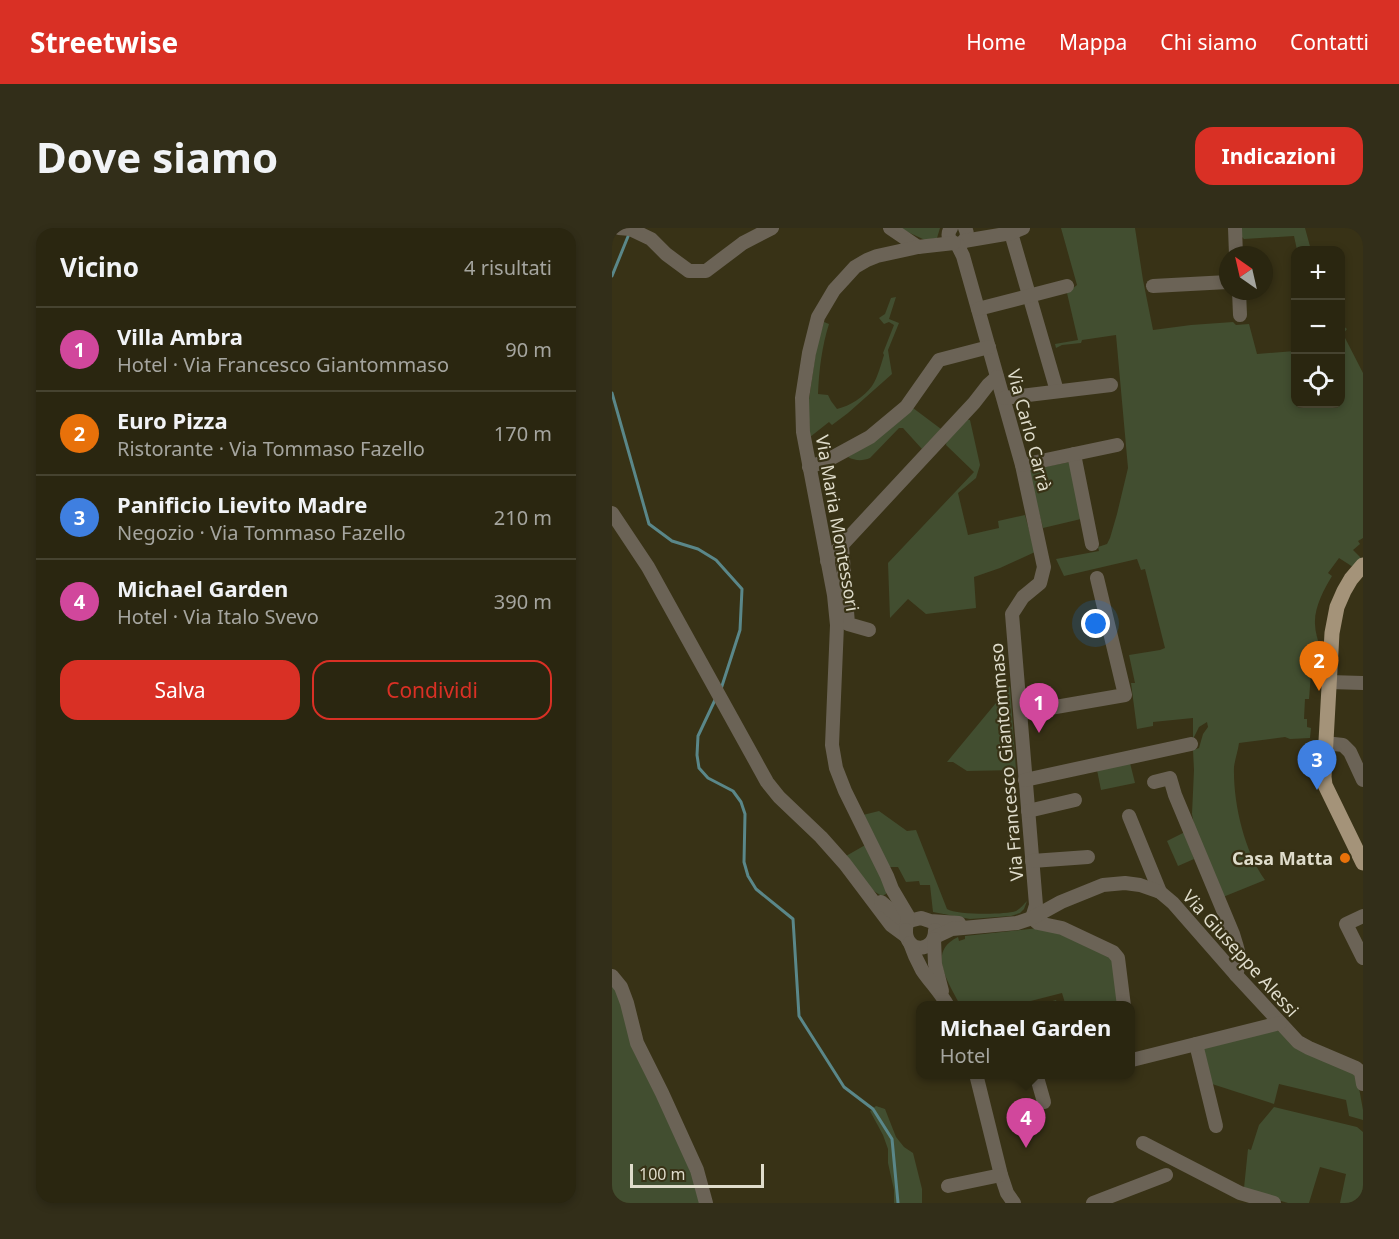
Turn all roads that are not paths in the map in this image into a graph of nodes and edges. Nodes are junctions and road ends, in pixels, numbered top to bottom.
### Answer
1 (772, 228) edge
2 (890, 228) edge
3 (1235, 228) edge
4 (615, 229) edge
5 (1017, 230) edge
6 (956, 237) edge
7 (1236, 246) edge
8 (918, 247) junction
9 (1219, 282) edge
10 (1067, 286) dead end
11 (1153, 286) dead end
12 (1029, 296) junction
13 (1239, 300) edge
14 (978, 309) junction
15 (1240, 315) dead end
16 (989, 347) junction
17 (997, 377) junction
18 (1111, 385) dead end
19 (1057, 391) junction
20 (1004, 398) junction
21 (1117, 445) dead end
22 (1074, 454) junction
23 (1022, 465) junction
24 (809, 467) junction
25 (612, 513) edge
26 (1092, 544) dead end
27 (842, 546) junction
28 (827, 561) junction
29 (1363, 565) edge
30 (1097, 578) dead end
31 (1017, 605) joint
32 (869, 630) dead end
33 (1329, 682) junction
34 (1363, 683) edge
35 (1021, 713) junction
36 (1325, 743) junction
37 (1191, 744) dead end
38 (1025, 780) junction
39 (1363, 780) edge
40 (1154, 782) dead end
41 (1075, 800) dead end
42 (1028, 811) junction
43 (1129, 816) dead end
44 (1088, 857) dead end
45 (1032, 861) junction
46 (1363, 863) edge
47 (886, 876) junction
48 (865, 890) junction
49 (892, 890) junction
50 (1160, 892) junction
51 (878, 900) junction
52 (1363, 916) edge
53 (1032, 918) junction
54 (975, 926) junction
55 (914, 927) junction
56 (934, 938) junction
57 (1363, 958) edge
58 (1236, 975) junction
59 (612, 976) edge
60 (945, 1001) edge
61 (1123, 1001) edge
62 (1280, 1023) junction
63 (1196, 1044) junction
64 (1135, 1059) edge
65 (1362, 1074) edge
66 (976, 1079) edge
67 (1037, 1079) edge
68 (1044, 1102) dead end
69 (1216, 1126) dead end
70 (1143, 1143) dead end
71 (1001, 1175) junction
72 (1166, 1175) dead end
73 (948, 1186) dead end
74 (706, 1203) edge
75 (1014, 1203) edge
76 (1093, 1203) edge
77 (1274, 1203) edge

1 - 4 street
2 - 8 street
3 - 7 street
5 - 6 street, Via Maria Montessori
5 - 12 street
6 - 8 street, Via Maria Montessori
6 - 14 street, Via Carlo Carrà
8 - 24 street, Via Maria Montessori
9 - 11 street
10 - 12 street
12 - 14 street
12 - 19 street
13 - 15 street
14 - 16 street, Via Carlo Carrà
16 - 17 street, Via Carlo Carrà
16 - 24 street
17 - 20 street, Via Carlo Carrà
17 - 27 street
18 - 19 street
19 - 20 street
20 - 23 street, Via Carlo Carrà
21 - 22 street
22 - 23 street
22 - 26 street
23 - 31 street, Via Carlo Carrà
24 - 28 street, Via Maria Montessori
25 - 48 street
27 - 28 street
27 - 32 street
28 - 47 street, Via Maria Montessori
29 - 33 main road
30 - 35 street
31 - 35 street, Via Francesco Giantommaso
33 - 34 street
33 - 36 main road
35 - 38 street, Via Francesco Giantommaso
36 - 39 street
36 - 46 main road
37 - 38 street
38 - 42 street, Via Francesco Giantommaso
40 - 58 street
41 - 42 street
42 - 45 street, Via Francesco Giantommaso
43 - 50 street
44 - 45 street
45 - 53 street, Via Francesco Giantommaso
47 - 49 street
47 - 55 street
48 - 51 street
48 - 55 street
49 - 51 street
49 - 55 street
50 - 53 street, Via Giuseppe Alessi
50 - 58 street, Via Giuseppe Alessi
51 - 55 street
52 - 57 street
53 - 54 street, Via Giuseppe Alessi
53 - 61 street
54 - 55 street
54 - 56 street
55 - 56 street
55 - 56 street
55 - 60 street
56 - 60 street
58 - 62 street, Via Giuseppe Alessi
59 - 74 street
62 - 63 street
62 - 65 street, Via Giuseppe Alessi
63 - 64 street
63 - 69 street
66 - 71 street
67 - 68 street
70 - 77 street
71 - 73 street
71 - 75 street
72 - 76 street

